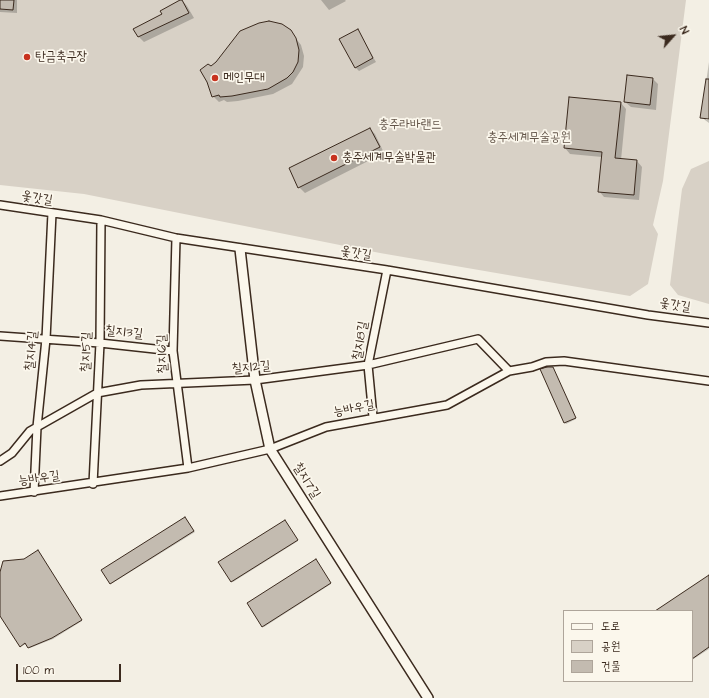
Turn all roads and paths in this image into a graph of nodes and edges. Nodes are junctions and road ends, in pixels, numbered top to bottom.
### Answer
1 (0, 205) edge
2 (52, 213) junction
3 (102, 220) junction
4 (176, 238) junction
5 (240, 249) junction
6 (387, 270) junction
7 (709, 323) edge
8 (0, 336) edge
9 (46, 339) junction
10 (100, 343) junction
11 (173, 351) junction
12 (368, 365) junction
13 (509, 371) junction
14 (255, 380) junction
15 (709, 381) edge
16 (176, 384) junction
17 (97, 393) junction
18 (374, 417) junction
19 (37, 427) junction
20 (270, 449) junction
21 (0, 461) edge
22 (188, 468) junction
23 (93, 484) junction
24 (34, 492) junction
25 (0, 496) edge
26 (428, 698) edge

1 - 2 street, 옻갓길
2 - 3 street, 옻갓길
2 - 9 street, 칠지4길
3 - 4 street, 옻갓길
3 - 10 street, 칠지5길
4 - 5 street, 옻갓길
4 - 11 street, 칠지6길
5 - 6 street, 옻갓길
5 - 14 street, 칠지7길
6 - 7 street, 옻갓길
6 - 12 street, 칠지8길
8 - 9 street, 칠지3길
9 - 10 street, 칠지3길
9 - 19 street, 칠지4길
10 - 11 street, 칠지3길
10 - 17 street, 칠지5길
11 - 16 street, 칠지6길
12 - 13 street, 칠지2길
12 - 14 street, 칠지2길
12 - 18 street, 칠지8길
13 - 15 street, 능바우길
13 - 18 street, 능바우길
14 - 16 street, 칠지2길
14 - 20 street, 칠지7길
16 - 17 street, 칠지2길
16 - 22 street, 칠지6길
17 - 19 street, 칠지2길
17 - 23 street, 칠지5길
18 - 20 street, 능바우길
19 - 21 street, 칠지2길
19 - 24 street, 칠지4길
20 - 22 street, 능바우길
20 - 26 street, 칠지7길
22 - 23 street, 능바우길
23 - 24 street, 능바우길
24 - 25 street, 능바우길

